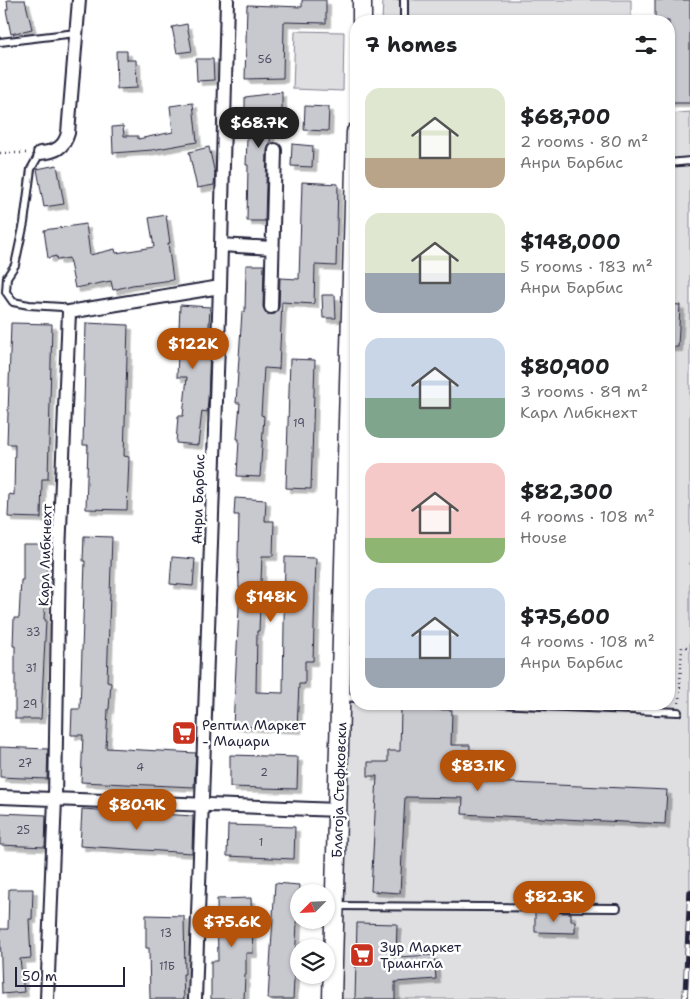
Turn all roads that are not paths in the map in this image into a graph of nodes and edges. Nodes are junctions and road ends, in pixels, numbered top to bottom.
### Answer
1 (79, 0) edge
2 (227, 0) edge
3 (362, 0) edge
4 (404, 0) edge
5 (362, 15) edge
6 (404, 15) edge
7 (76, 33) junction
8 (0, 42) edge
9 (275, 150) dead end
10 (40, 153) joint
11 (690, 161) edge
12 (675, 162) edge
13 (221, 245) junction
14 (272, 248) junction
15 (220, 287) junction
16 (270, 306) dead end
17 (69, 312) junction
18 (350, 432) edge
19 (349, 698) edge
20 (633, 710) edge
21 (678, 712) road end
22 (0, 797) edge
23 (55, 799) junction
24 (202, 805) junction
25 (338, 810) junction
26 (335, 906) joint
27 (617, 908) dead end
28 (334, 929) edge
29 (47, 999) edge
30 (195, 999) edge
31 (332, 999) edge

1 - 7 street
2 - 13 street, Анри Барбис
3 - 5 main road
4 - 6 lane
7 - 8 lane
7 - 10 street
9 - 14 street
10 - 17 lane
11 - 12 lane
13 - 14 street
13 - 15 street, Анри Барбис
14 - 16 street
15 - 17 street
15 - 24 street, Анри Барбис
17 - 23 street, Карл Либкнехт
18 - 19 main road, Благоја Стефковски
19 - 25 main road, Благоја Стефковски
20 - 21 lane
22 - 23 street
23 - 24 street
23 - 29 street, Карл Либкнехт
24 - 25 street
24 - 30 street, Анри Барбис
25 - 26 main road, Благоја Стефковски
26 - 27 lane
28 - 31 main road, Благоја Стефковски

